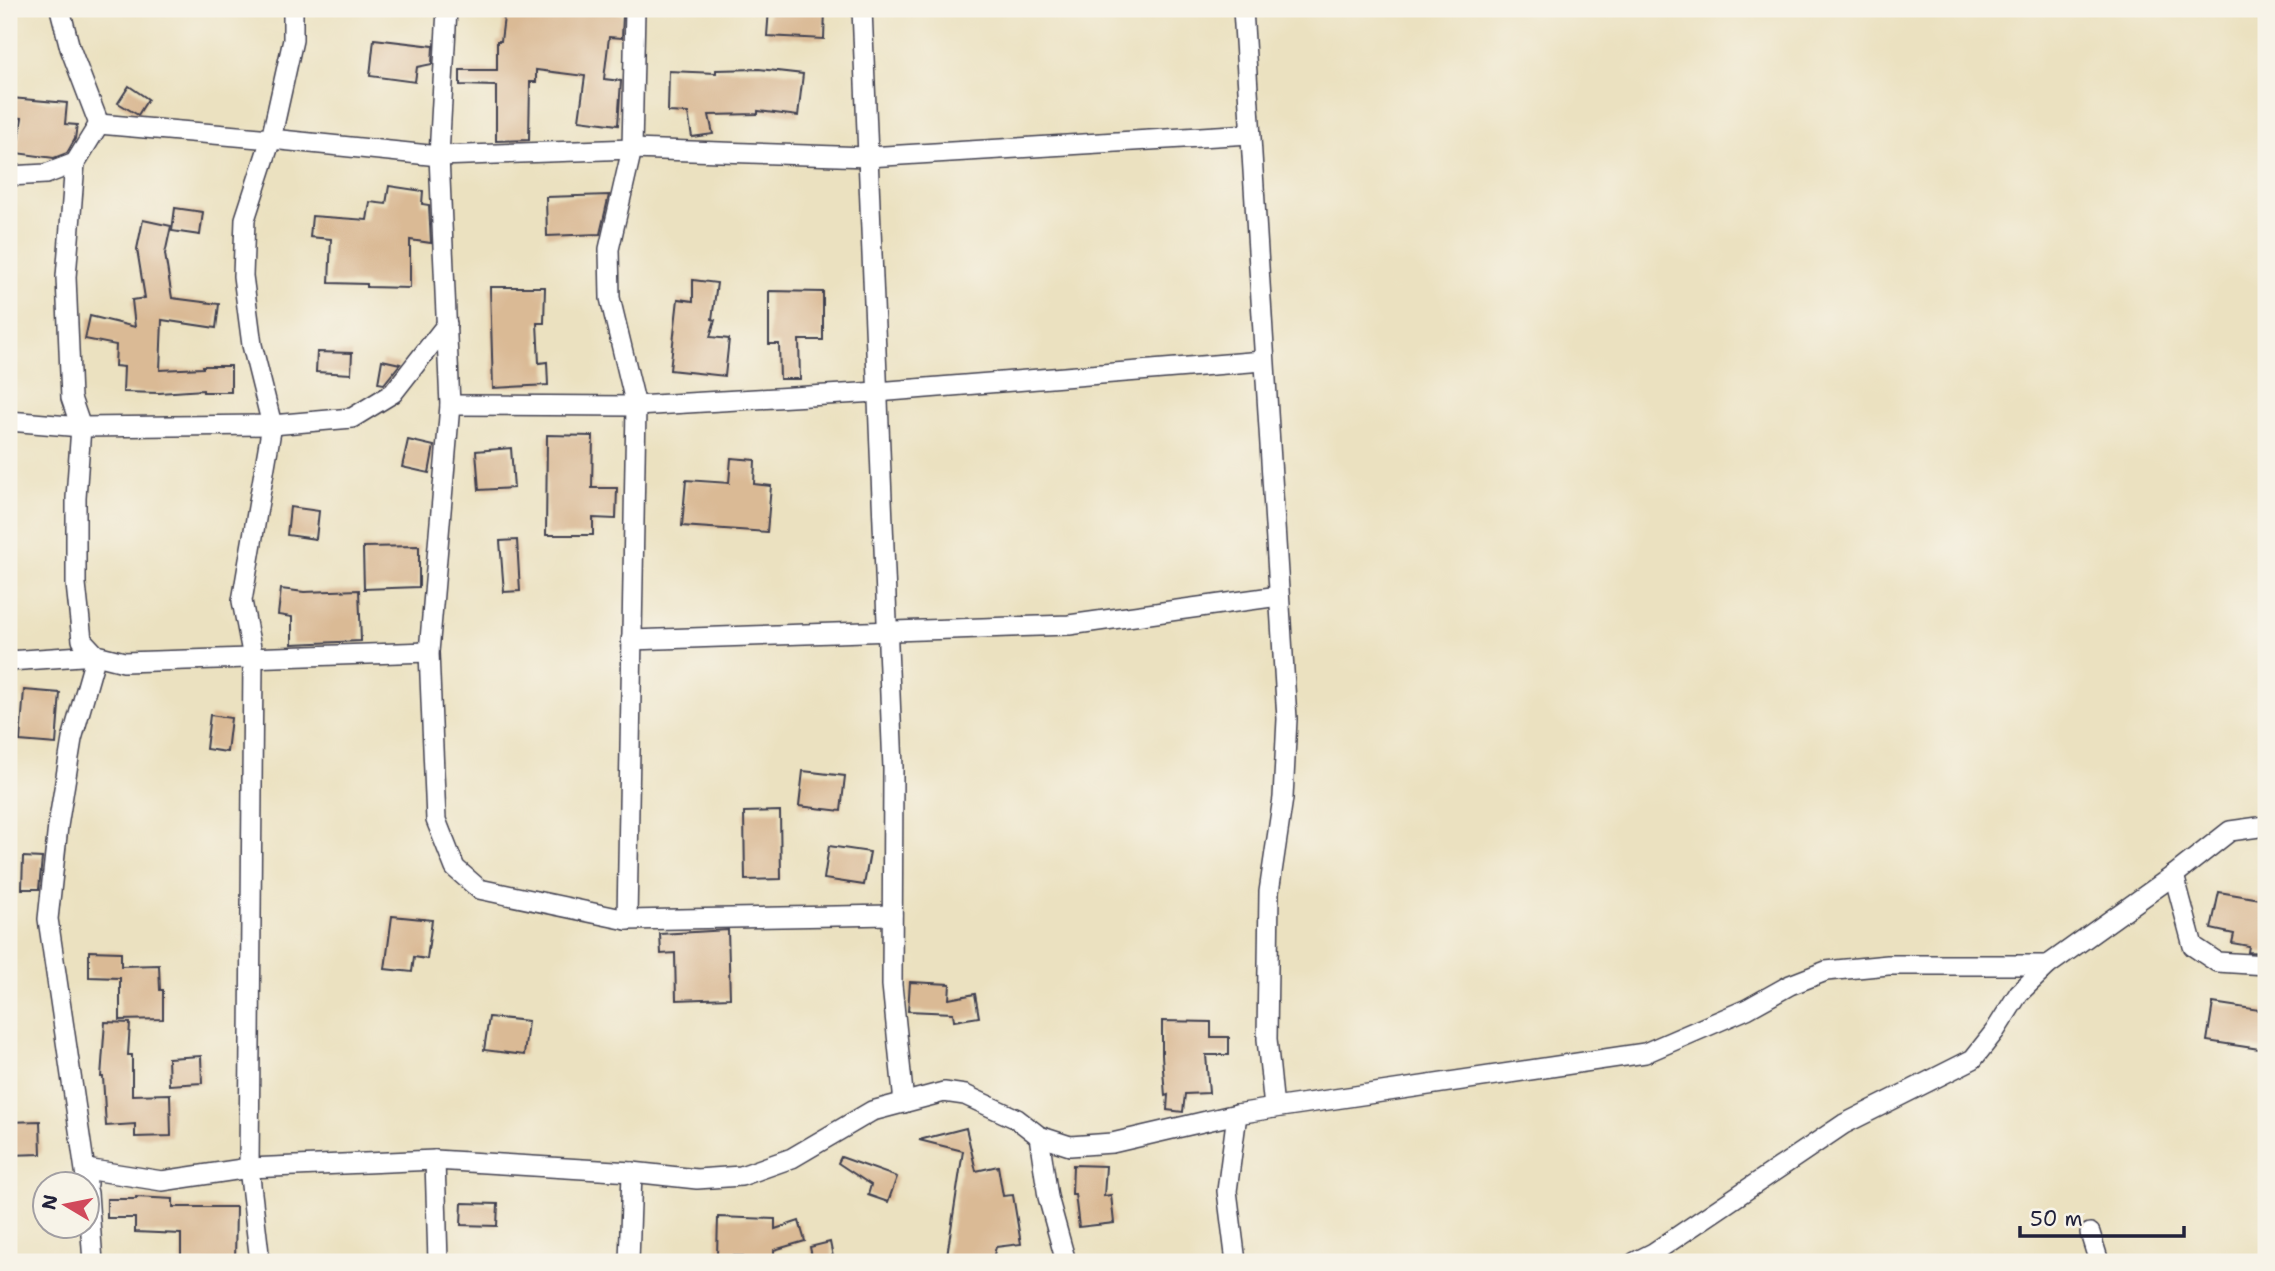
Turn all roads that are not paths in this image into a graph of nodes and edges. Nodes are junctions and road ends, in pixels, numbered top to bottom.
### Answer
1 (60, 9) edge
2 (293, 9) edge
3 (447, 9) edge
4 (635, 9) edge
5 (862, 9) edge
6 (1243, 9) edge
7 (99, 124) junction
8 (1250, 134) junction
9 (271, 139) junction
10 (632, 149) junction
11 (439, 156) junction
12 (868, 156) junction
13 (75, 163) junction
14 (9, 176) edge
15 (447, 324) junction
16 (1264, 361) junction
17 (877, 392) junction
18 (450, 405) junction
19 (636, 406) junction
20 (9, 421) edge
21 (272, 425) junction
22 (81, 427) junction
23 (1279, 596) junction
24 (886, 633) junction
25 (631, 640) junction
26 (429, 652) junction
27 (96, 655) junction
28 (253, 658) junction
29 (9, 661) edge
30 (2266, 825) edge
31 (2174, 875) junction
32 (892, 915) junction
33 (627, 920) junction
34 (2048, 965) junction
35 (2266, 965) edge
36 (904, 1103) junction
37 (1273, 1108) junction
38 (1237, 1114) junction
39 (1039, 1136) junction
40 (435, 1160) junction
41 (249, 1168) junction
42 (85, 1170) edge
43 (632, 1172) junction
44 (102, 1177) edge
45 (2090, 1233) dead end
46 (91, 1240) edge
47 (93, 1262) edge
48 (260, 1262) edge
49 (438, 1262) edge
50 (629, 1262) edge
51 (1066, 1262) edge
52 (1236, 1262) edge
53 (1634, 1262) edge
54 (2099, 1262) edge

1 - 7 street
2 - 9 street
3 - 11 street
4 - 10 street
5 - 12 street
6 - 8 street
7 - 9 street
7 - 13 street
8 - 12 street
8 - 16 street
9 - 11 street
9 - 21 street
10 - 11 street
10 - 12 street
10 - 19 street
11 - 15 street
12 - 17 street
13 - 14 street
13 - 22 street
15 - 18 street
15 - 21 street
16 - 17 street
16 - 23 street
17 - 19 street
17 - 24 street
18 - 19 street
18 - 26 street
19 - 25 street
20 - 22 street
21 - 22 street
21 - 28 street
22 - 27 street
23 - 24 street
23 - 37 street
24 - 25 street
24 - 32 street
25 - 33 street
26 - 28 street
26 - 33 street
27 - 28 street
27 - 29 street
27 - 42 street
28 - 41 street
30 - 31 street
31 - 34 street
31 - 35 street
32 - 33 street
32 - 36 street
34 - 37 street
34 - 53 street
36 - 39 street
36 - 43 street
37 - 38 street
38 - 39 street
38 - 52 street
39 - 51 street
40 - 41 street
40 - 43 street
40 - 49 street
41 - 44 street
41 - 48 street
43 - 50 street
45 - 54 street
46 - 47 street

